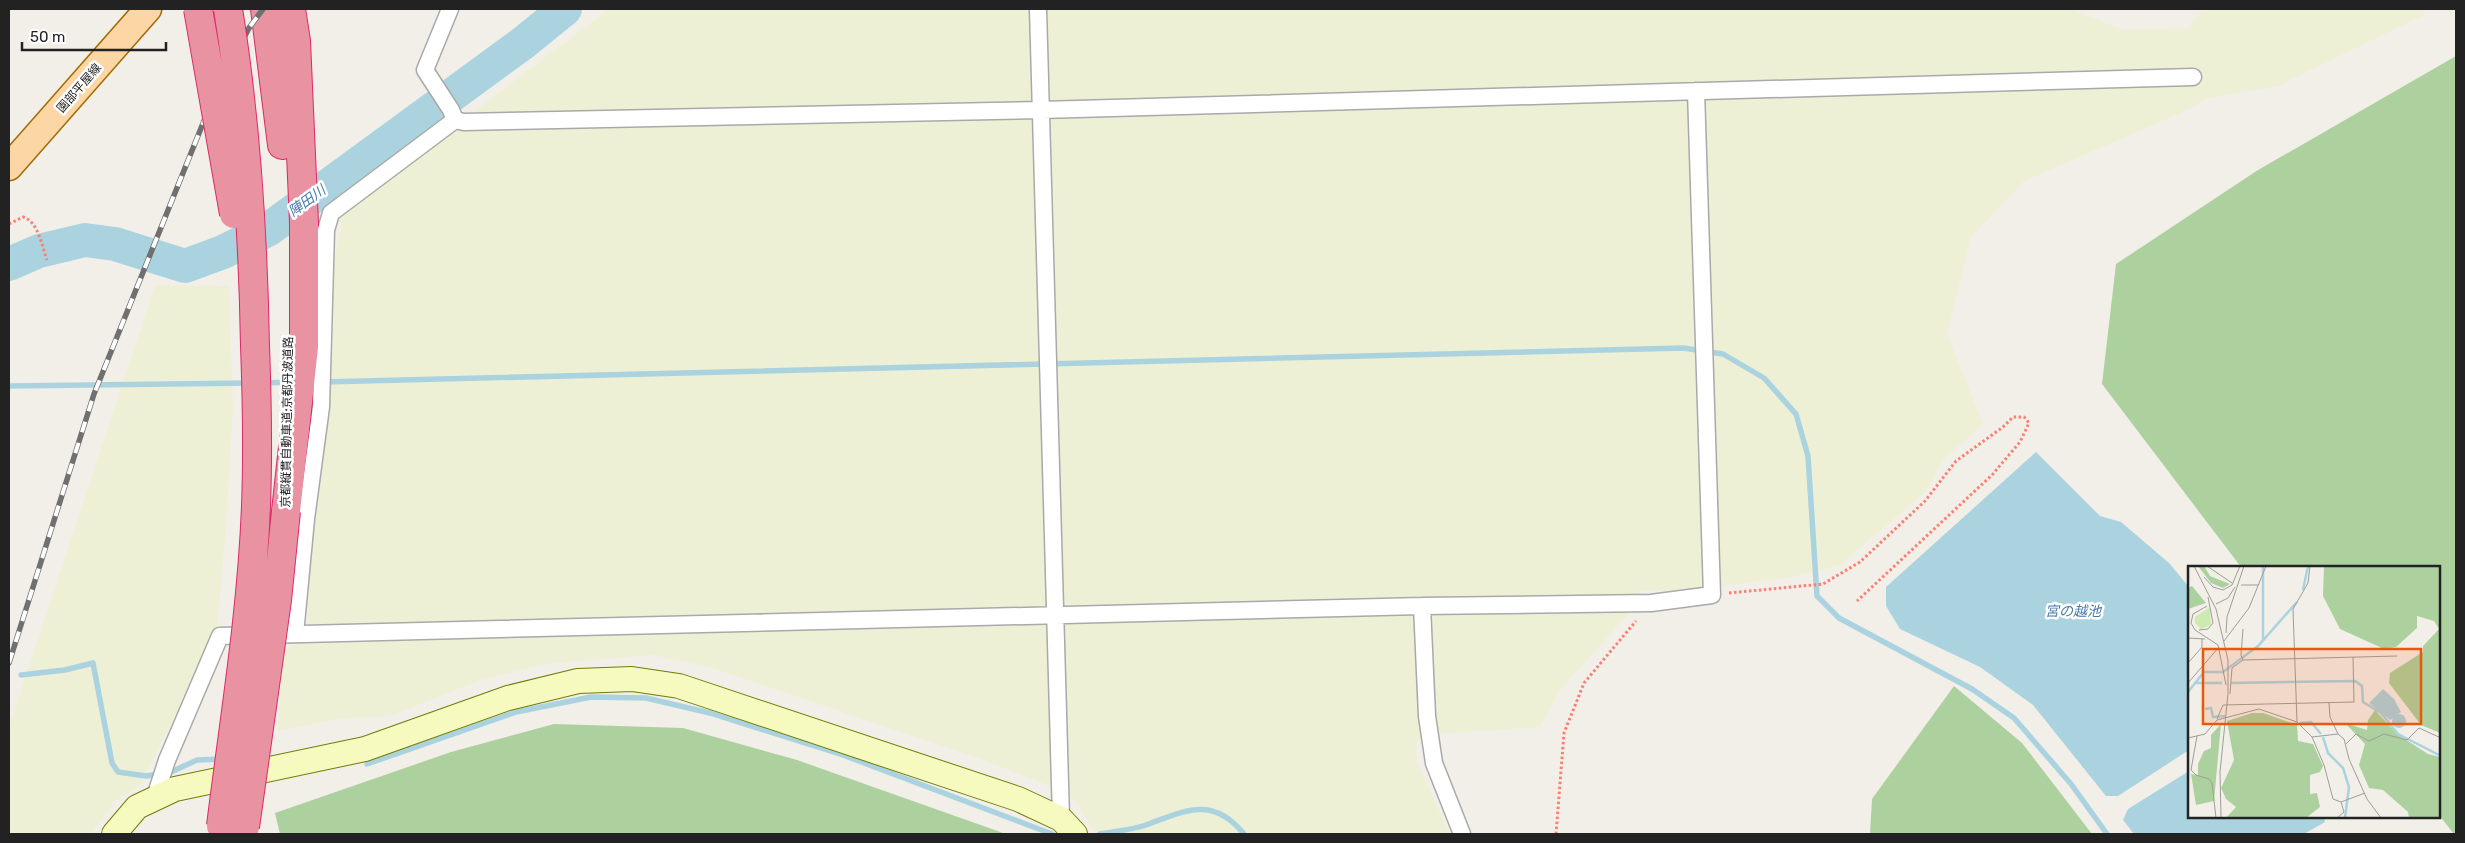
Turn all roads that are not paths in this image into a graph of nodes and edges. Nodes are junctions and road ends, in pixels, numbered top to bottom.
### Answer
1 (148, 9) edge
2 (198, 9) edge
3 (228, 9) edge
4 (266, 9) edge
5 (292, 9) edge
6 (450, 9) edge
7 (1038, 9) edge
8 (2193, 77) dead end
9 (1696, 91) junction
10 (1041, 110) junction
11 (453, 115) junction
12 (9, 166) edge
13 (257, 409) junction
14 (286, 511) junction
15 (1422, 606) junction
16 (1055, 615) junction
17 (295, 634) junction
18 (156, 792) junction
19 (1068, 827) edge
20 (233, 830) edge
21 (114, 834) edge
22 (1462, 834) edge

1 - 12 main road, 園部平屋線
2 - 13 highway, bridge
3 - 13 highway, 京都縦貫自動車道;京都丹波道路, bridge
4 - 14 highway, 京都縦貫自動車道;京都丹波道路
5 - 14 highway
6 - 11 street
7 - 10 street
8 - 9 street
9 - 10 street
9 - 15 street
10 - 11 street
10 - 16 street
11 - 17 street
13 - 20 highway, 京都縦貫自動車道;京都丹波道路, bridge
14 - 20 highway, 京都縦貫自動車道;京都丹波道路, bridge
15 - 16 street
15 - 22 street
16 - 17 street
16 - 19 street
17 - 18 street
18 - 19 street
18 - 21 street

